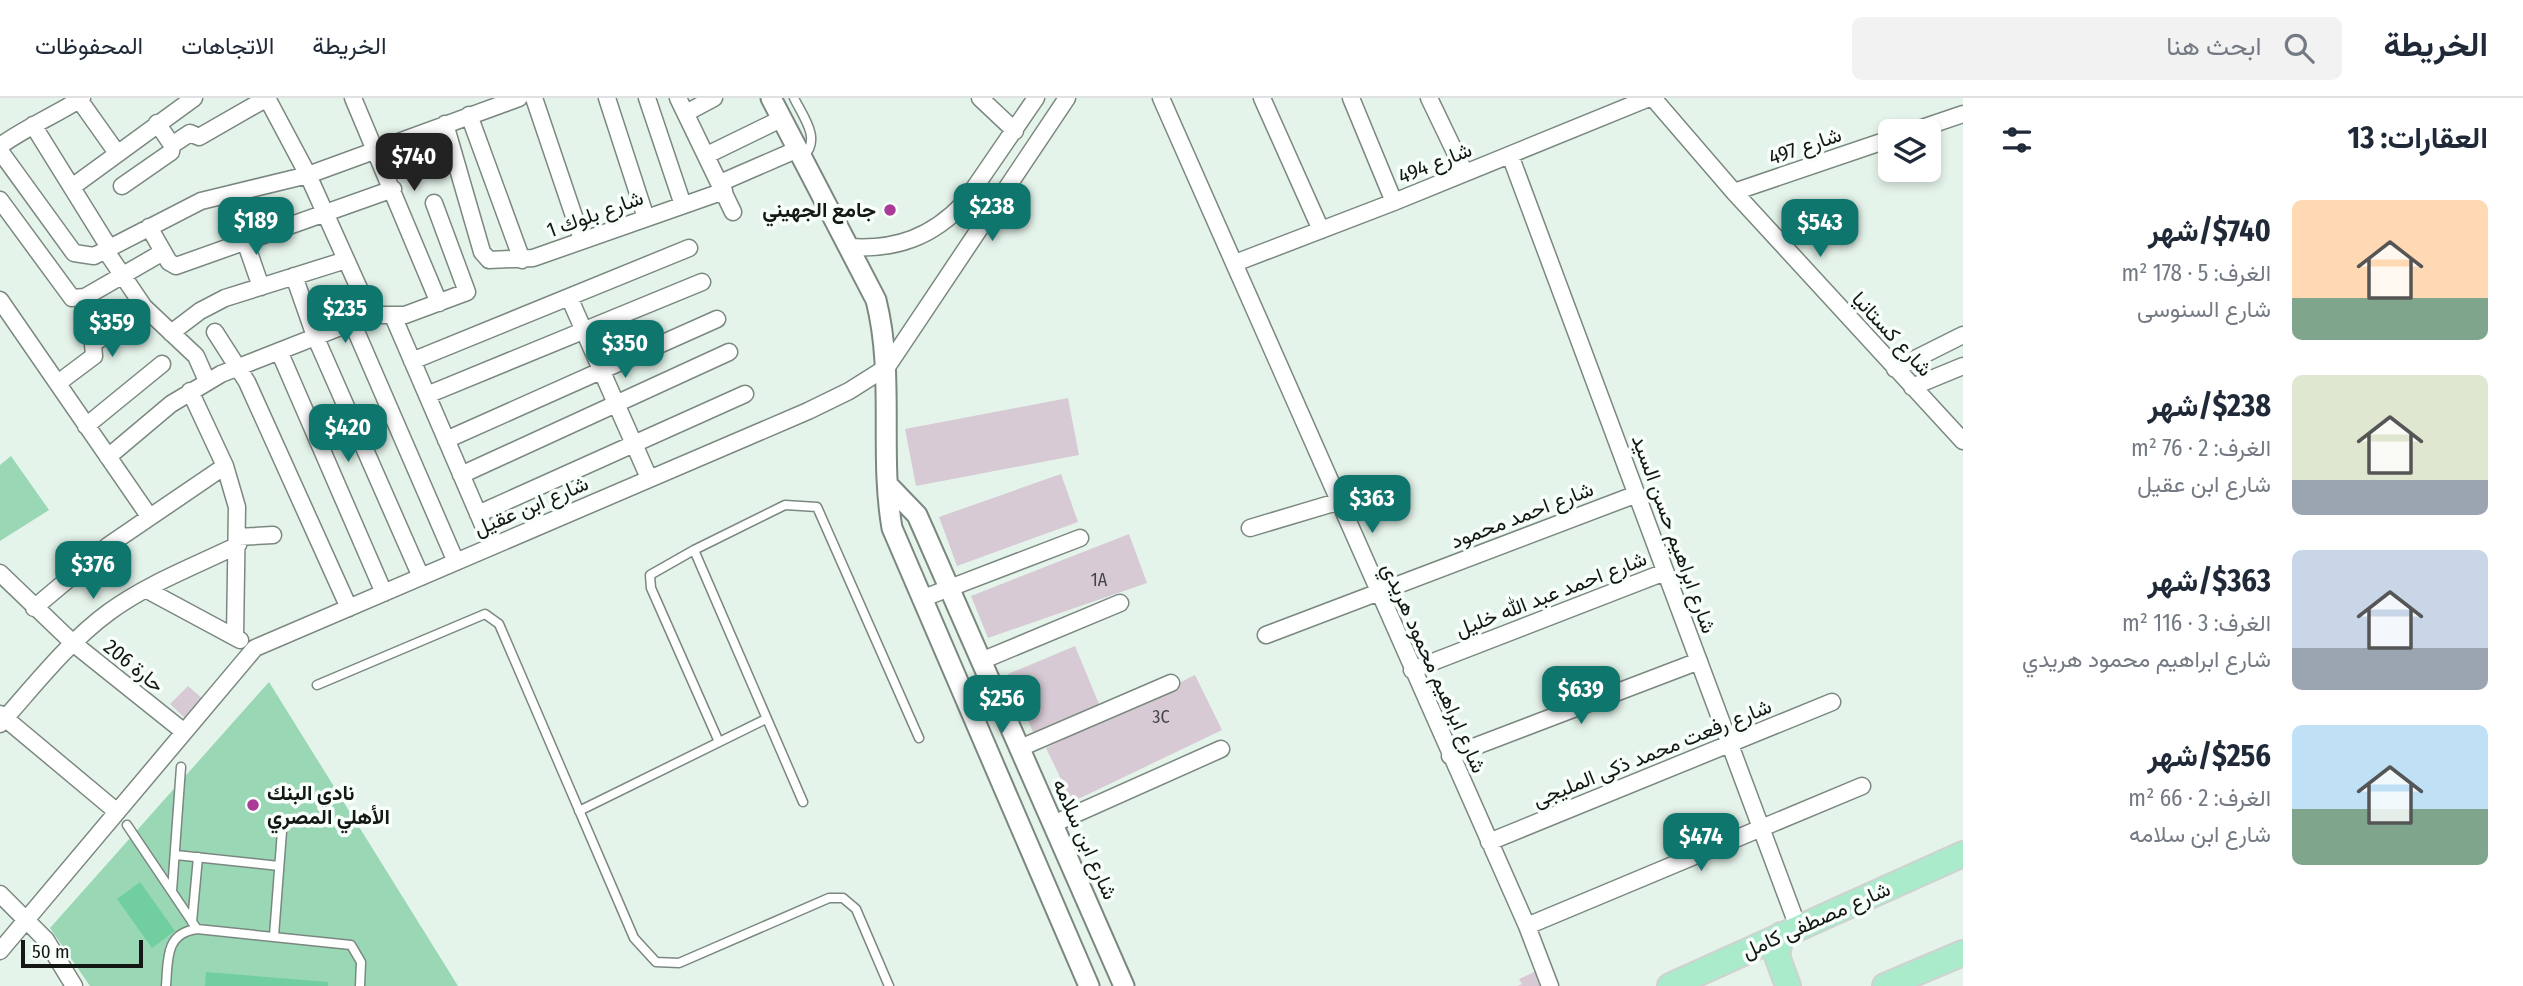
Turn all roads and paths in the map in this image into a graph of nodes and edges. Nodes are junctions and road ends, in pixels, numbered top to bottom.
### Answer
1 (194, 98) edge
2 (267, 98) edge
3 (353, 98) edge
4 (519, 98) edge
5 (534, 98) edge
6 (607, 98) edge
7 (647, 98) edge
8 (678, 98) edge
9 (714, 98) edge
10 (795, 98) edge
11 (980, 98) edge
12 (1036, 98) edge
13 (1067, 98) edge
14 (1161, 98) edge
15 (1262, 98) edge
16 (1351, 98) edge
17 (1429, 98) edge
18 (1651, 98) edge
19 (79, 99) edge
20 (775, 108) edge
21 (686, 113) junction
22 (1963, 114) edge
23 (469, 115) junction
24 (1941, 121) edge
25 (157, 123) junction
26 (445, 124) junction
27 (33, 125) junction
28 (1015, 131) junction
29 (1878, 143) edge
30 (172, 145) junction
31 (0, 149) edge
32 (375, 149) junction
33 (117, 153) junction
34 (798, 154) junction
35 (707, 155) junction
36 (1510, 155) junction
37 (1465, 173) junction
38 (307, 175) junction
39 (122, 186) dead end
40 (72, 187) junction
41 (722, 187) junction
42 (393, 189) junction
43 (1734, 192) junction
44 (0, 200) edge
45 (1394, 202) junction
46 (434, 203) dead end
47 (683, 205) junction
48 (733, 212) dead end
49 (325, 213) junction
50 (646, 218) junction
51 (149, 227) junction
52 (1321, 230) junction
53 (582, 240) junction
54 (245, 241) junction
55 (689, 247) dead end
56 (850, 247) junction
57 (108, 250) junction
58 (163, 252) junction
59 (346, 260) junction
60 (522, 260) junction
61 (1235, 263) junction
62 (122, 274) junction
63 (294, 276) junction
64 (702, 282) dead end
65 (261, 287) junction
66 (569, 297) junction
67 (0, 300) edge
68 (439, 303) junction
69 (144, 307) junction
70 (371, 315) junction
71 (393, 316) junction
72 (717, 319) dead end
73 (352, 322) junction
74 (584, 331) junction
75 (215, 332) dead end
76 (171, 333) junction
77 (1963, 335) edge
78 (315, 336) junction
79 (279, 351) junction
80 (729, 352) dead end
81 (412, 361) junction
82 (162, 364) dead end
83 (1963, 366) edge
84 (236, 367) junction
85 (887, 367) junction
86 (1895, 369) junction
87 (601, 370) junction
88 (207, 381) junction
89 (58, 383) junction
90 (1912, 387) junction
91 (190, 391) junction
92 (745, 394) dead end
93 (427, 395) junction
94 (616, 404) junction
95 (86, 426) junction
96 (446, 439) junction
97 (1963, 441) edge
98 (634, 444) junction
99 (108, 457) junction
100 (225, 466) junction
101 (461, 475) junction
102 (649, 478) junction
103 (890, 487) junction
104 (1637, 494) junction
105 (1337, 502) junction
106 (478, 514) junction
107 (149, 516) junction
108 (1250, 528) dead end
109 (273, 536) dead end
110 (1080, 538) dead end
111 (238, 541) junction
112 (492, 546) junction
113 (694, 550) junction
114 (456, 562) junction
115 (1665, 572) junction
116 (0, 573) edge
117 (421, 577) junction
118 (949, 588) junction
119 (147, 590) junction
120 (384, 593) junction
121 (1378, 593) junction
122 (920, 599) junction
123 (1120, 603) dead end
124 (34, 608) junction
125 (349, 608) junction
126 (1266, 635) dead end
127 (235, 637) junction
128 (73, 643) junction
129 (255, 648) junction
130 (981, 661) junction
131 (1699, 661) junction
132 (1412, 670) junction
133 (1171, 683) dead end
134 (317, 685) dead end
135 (1832, 702) dead end
136 (2, 719) edge
137 (766, 719) junction
138 (183, 731) junction
139 (919, 738) dead end
140 (719, 742) junction
141 (1730, 744) junction
142 (1020, 748) junction
143 (1221, 749) dead end
144 (1450, 756) junction
145 (181, 767) dead end
146 (1862, 786) dead end
147 (803, 802) dead end
148 (116, 811) junction
149 (579, 811) junction
150 (1053, 824) junction
151 (127, 825) dead end
152 (1761, 828) junction
153 (282, 831) dead end
154 (1489, 842) junction
155 (1963, 854) edge
156 (176, 855) junction
157 (198, 858) junction
158 (279, 866) junction
159 (172, 891) junction
160 (0, 894) edge
161 (28, 918) junction
162 (194, 926) junction
163 (1527, 926) junction
164 (1789, 931) junction
165 (274, 936) junction
166 (0, 951) edge
167 (1963, 953) edge
168 (74, 986) edge
169 (166, 986) edge
170 (360, 986) edge
171 (889, 986) edge
172 (1089, 986) edge
173 (1124, 986) edge
174 (1550, 986) edge
175 (1670, 986) edge
176 (1788, 986) edge
177 (1885, 986) edge

1 - 25 street
2 - 30 street
2 - 38 street
3 - 32 street
4 - 23 street
5 - 53 street
6 - 50 street
7 - 47 street
8 - 21 street
9 - 21 street
10 - 20 lane
10 - 34 lane
11 - 28 street
12 - 28 street
13 - 85 street, شارع ابن عقيل
14 - 61 street, شارع ابراهيم محمود هريدي
15 - 52 street
16 - 45 street
17 - 37 street
18 - 36 street, شارع 494
18 - 43 street, شارع كستانيا
19 - 27 street
19 - 33 street
20 - 34 street
20 - 35 street
21 - 35 street
22 - 24 street
23 - 26 street
23 - 60 street
25 - 30 street
25 - 33 street
26 - 32 street
26 - 60 street, شارع بلوك 1
27 - 31 street
27 - 40 street
28 - 56 street
29 - 43 street, شارع 497
30 - 39 street
31 - 57 street
32 - 38 street
32 - 42 street
33 - 40 street
34 - 41 street, شارع بلوك 1
34 - 56 street
35 - 41 street
36 - 37 street, شارع 494
36 - 104 street, شارع ابراهيم حسن السيد
37 - 45 street, شارع 494
38 - 49 street
38 - 51 street
40 - 57 street
41 - 47 street, شارع بلوك 1
41 - 48 street
42 - 49 street
42 - 68 street
43 - 86 street, شارع كستانيا
44 - 62 street
45 - 52 street, شارع 494
46 - 68 street
47 - 50 street, شارع بلوك 1
49 - 54 street
49 - 59 street
50 - 53 street, شارع بلوك 1
51 - 57 street
51 - 58 street
52 - 61 street, شارع 494
53 - 60 street, شارع بلوك 1
54 - 58 street
54 - 65 street
55 - 66 street
56 - 85 street
57 - 62 street
58 - 62 street
59 - 63 street
59 - 70 street
61 - 105 street, شارع ابراهيم محمود هريدي
62 - 69 street
63 - 65 street
63 - 78 street
64 - 74 street
65 - 76 street
66 - 74 street
66 - 81 street
67 - 89 street
68 - 71 street
69 - 76 street
69 - 89 street
70 - 71 street
70 - 73 street
71 - 81 street
72 - 87 street
73 - 78 street
73 - 114 street
74 - 87 street
74 - 93 street
75 - 84 street
76 - 88 street
77 - 86 street
78 - 79 street
78 - 117 street
79 - 84 street
79 - 120 street
80 - 94 street
81 - 93 street
82 - 95 street
83 - 90 street
84 - 88 street
84 - 125 street
85 - 102 street, شارع ابن عقيل
85 - 103 street
86 - 90 street, شارع كستانيا
87 - 94 street
87 - 96 street
88 - 91 street
89 - 95 street
90 - 97 street, شارع كستانيا
91 - 99 street
91 - 100 street
92 - 98 street
93 - 96 street
94 - 98 street
94 - 101 street
95 - 99 street
96 - 101 street
98 - 102 street
98 - 106 street
99 - 107 street
100 - 107 street
100 - 111 street
101 - 106 street
102 - 112 street, شارع ابن عقيل
103 - 118 street, شارع ابن سلامه
103 - 122 street
104 - 115 street, شارع ابراهيم حسن السيد
104 - 121 street, شارع احمد محمود
105 - 108 street
105 - 121 street, شارع ابراهيم محمود هريدي
106 - 112 street
107 - 124 street
109 - 111 street
110 - 118 street
111 - 119 street
111 - 127 street
112 - 114 street, شارع ابن عقيل
113 - 137 lane
113 - 139 lane
113 - 140 lane
114 - 117 street, شارع ابن عقيل
115 - 131 street, شارع ابراهيم حسن السيد
115 - 132 street, شارع احمد عبد الله خليل
116 - 124 street, حارة 206
117 - 120 street, شارع ابن عقيل
118 - 122 street
118 - 130 street, شارع ابن سلامه
119 - 127 street
119 - 128 street
120 - 125 street, شارع ابن عقيل
121 - 126 street, شارع احمد محمود
121 - 132 street, شارع ابراهيم محمود هريدي
122 - 172 street
123 - 130 street
124 - 128 street, حارة 206
125 - 129 street, شارع ابن عقيل
127 - 129 street
128 - 136 street
128 - 138 street, حارة 206
129 - 138 street, شارع ابن عقيل
130 - 142 street, شارع ابن سلامه
131 - 141 street, شارع ابراهيم حسن السيد
131 - 144 street
132 - 144 street, شارع ابراهيم محمود هريدي
133 - 142 street
134 - 149 lane
135 - 141 street, شارع رفعت محمد ذكى المليجى
136 - 148 street
137 - 140 lane
137 - 147 lane
138 - 148 street, شارع ابن عقيل
140 - 149 lane
141 - 152 street, شارع ابراهيم حسن السيد
141 - 154 street, شارع رفعت محمد ذكى المليجى
142 - 150 street, شارع ابن سلامه
143 - 150 street
144 - 154 street, شارع ابراهيم محمود هريدي
145 - 156 lane
146 - 152 street
148 - 161 street, شارع ابن عقيل
149 - 171 lane
150 - 173 street, شارع ابن سلامه
151 - 159 lane
152 - 163 street
152 - 164 street, شارع ابراهيم حسن السيد
153 - 158 lane
154 - 163 street, شارع ابراهيم محمود هريدي
155 - 164 main road, شارع مصطفى كامل
156 - 157 lane
156 - 159 lane
157 - 158 lane
157 - 162 lane
158 - 165 lane
159 - 162 lane
160 - 161 street
161 - 166 street, شارع ابن عقيل
161 - 168 street
162 - 165 lane
162 - 169 lane
163 - 174 street, شارع ابراهيم محمود هريدي
164 - 175 main road, شارع مصطفى كامل
164 - 176 main road
165 - 170 lane
167 - 177 main road

